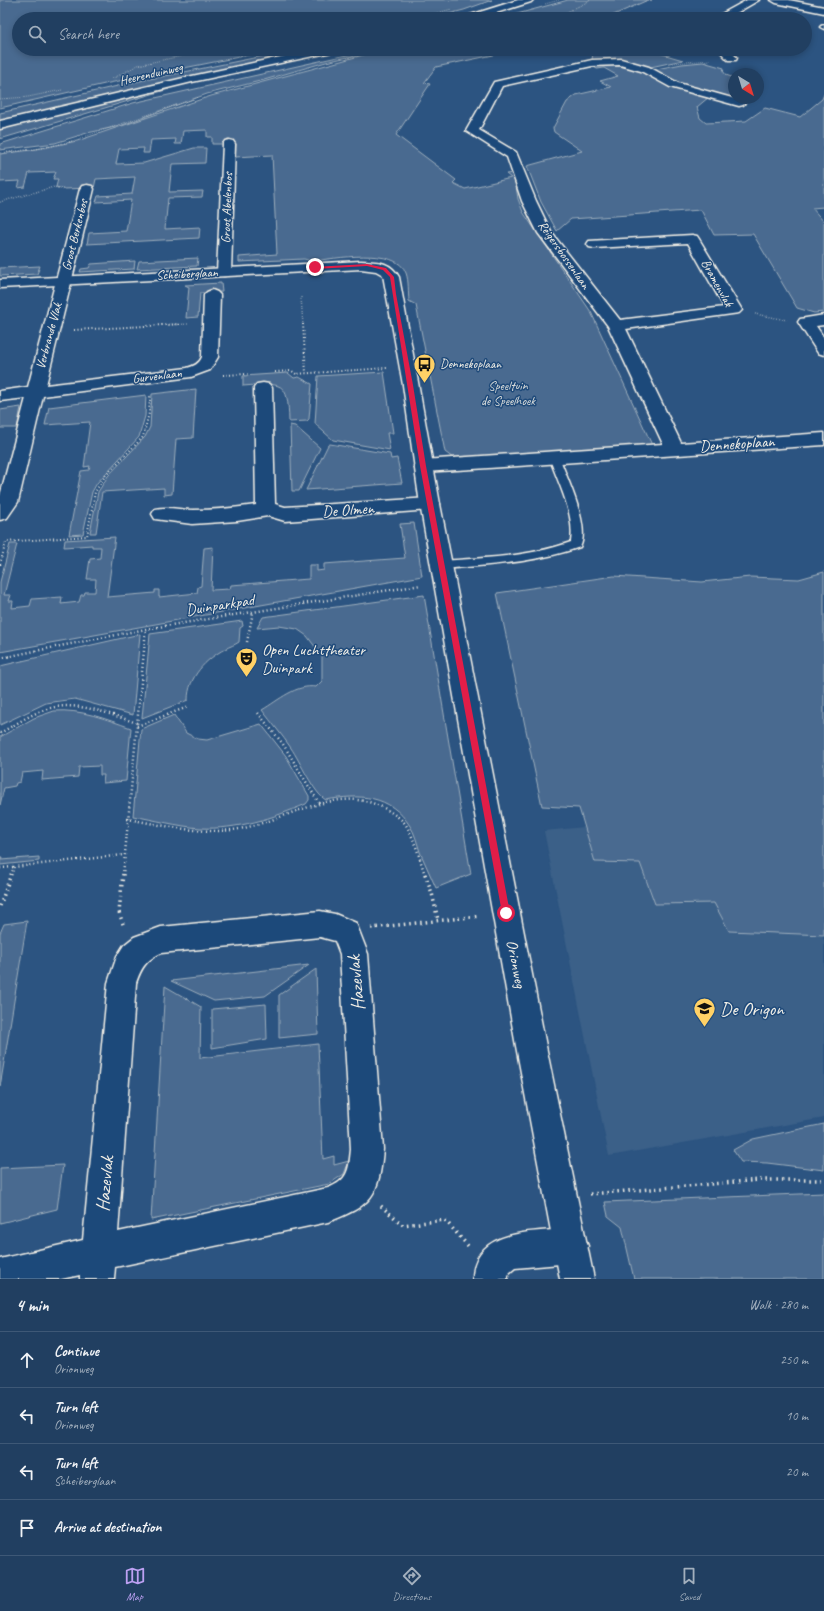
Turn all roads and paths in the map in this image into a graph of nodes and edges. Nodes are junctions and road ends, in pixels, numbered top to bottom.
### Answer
1 (528, 0) edge
2 (591, 0) edge
3 (754, 0) edge
4 (776, 0) edge
5 (454, 9) dead end
6 (824, 10) edge
7 (442, 12) edge
8 (489, 12) edge
9 (567, 12) edge
10 (731, 12) edge
11 (182, 56) edge
12 (299, 56) edge
13 (354, 56) edge
14 (345, 58) dead end
15 (732, 58) edge
16 (645, 69) junction
17 (110, 80) dead end
18 (65, 90) dead end
19 (199, 96) dead end
20 (0, 99) edge
21 (728, 100) edge
22 (0, 125) edge
23 (229, 144) dead end
24 (0, 153) edge
25 (54, 187) dead end
26 (87, 189) dead end
27 (0, 202) edge
28 (594, 244) dead end
29 (374, 266) joint
30 (224, 272) junction
31 (64, 281) junction
32 (0, 284) edge
33 (212, 294) dead end
34 (301, 297) dead end
35 (734, 310) junction
36 (824, 320) edge
37 (212, 322) junction
38 (806, 322) junction
39 (616, 325) junction
40 (50, 332) junction
41 (824, 350) edge
42 (407, 367) junction
43 (306, 373) junction
44 (248, 374) dead end
45 (218, 376) dead end
46 (266, 380) joint
47 (35, 391) junction
48 (150, 392) dead end
49 (0, 396) edge
50 (824, 439) edge
51 (674, 448) junction
52 (555, 459) junction
53 (423, 466) junction
54 (430, 504) junction
55 (268, 509) junction
56 (0, 513) edge
57 (162, 514) dead end
58 (0, 565) edge
59 (444, 574) junction
60 (253, 612) junction
61 (146, 629) junction
62 (247, 642) dead end
63 (0, 658) edge
64 (188, 707) dead end
65 (258, 713) dead end
66 (137, 725) junction
67 (0, 733) edge
68 (319, 803) junction
69 (127, 819) junction
70 (124, 856) junction
71 (14, 867) junction
72 (0, 868) edge
73 (0, 906) edge
74 (506, 913) junction
75 (438, 920) junction
76 (346, 932) junction
77 (133, 954) junction
78 (824, 1180) edge
79 (359, 1188) junction
80 (562, 1196) junction
81 (571, 1246) junction
82 (98, 1266) edge
83 (490, 1275) edge
84 (0, 1276) edge
85 (577, 1279) edge

1 - 8 street
2 - 9 path
3 - 10 street
4 - 6 street
5 - 7 path
11 - 17 path
12 - 22 street, Heerenduinweg
13 - 14 path
15 - 16 path
16 - 21 street, Reigersbossenlaan
16 - 39 street, Reigersbossenlaan
18 - 20 path
19 - 24 path
23 - 30 street, Groot Abelenbos
25 - 27 path
26 - 31 street, Groot Berkenbos
28 - 35 street, Bramenvlak
29 - 30 street, Scheiberglaan
29 - 42 street, Orionweg
30 - 31 street, Scheiberglaan
31 - 32 street, Scheiberglaan
31 - 40 street, Verbrande Vlak
33 - 37 street, Gurvenlaan
34 - 43 path
35 - 38 path
35 - 39 street, Bramenvlak
36 - 38 street
37 - 40 path
37 - 47 street, Gurvenlaan
38 - 41 street
39 - 51 street, Reigersbossenlaan
40 - 47 street, Verbrande Vlak
42 - 43 path
42 - 53 street, Orionweg
43 - 46 path
44 - 45 path
46 - 55 street
47 - 49 street, Verbrande Vlak
47 - 56 street, Verbrande Vlak
48 - 58 path
50 - 51 street, Dennekoplaan
51 - 52 street, Dennekoplaan
52 - 53 street, Dennekoplaan
52 - 59 lane
53 - 54 street, Orionweg
54 - 55 street, De Olmen
54 - 59 street, Orionweg
55 - 57 street, De Olmen
59 - 60 path, Duinparkpad
59 - 74 street, Orionweg
60 - 61 path, Duinparkpad
60 - 62 path
61 - 63 path, Duinparkpad
61 - 66 path
64 - 66 path
65 - 68 path
66 - 67 path
66 - 69 path
68 - 69 path
68 - 75 path
69 - 70 path
70 - 71 path
70 - 77 path
71 - 72 path
71 - 73 path
74 - 75 path
74 - 80 street, Orionweg
75 - 76 path
76 - 77 street
76 - 79 street, Hazevlak
77 - 82 street, Hazevlak
78 - 80 path
79 - 82 street
79 - 83 path
80 - 81 street, Orionweg
81 - 83 street
81 - 85 street, Orionweg
82 - 84 street

